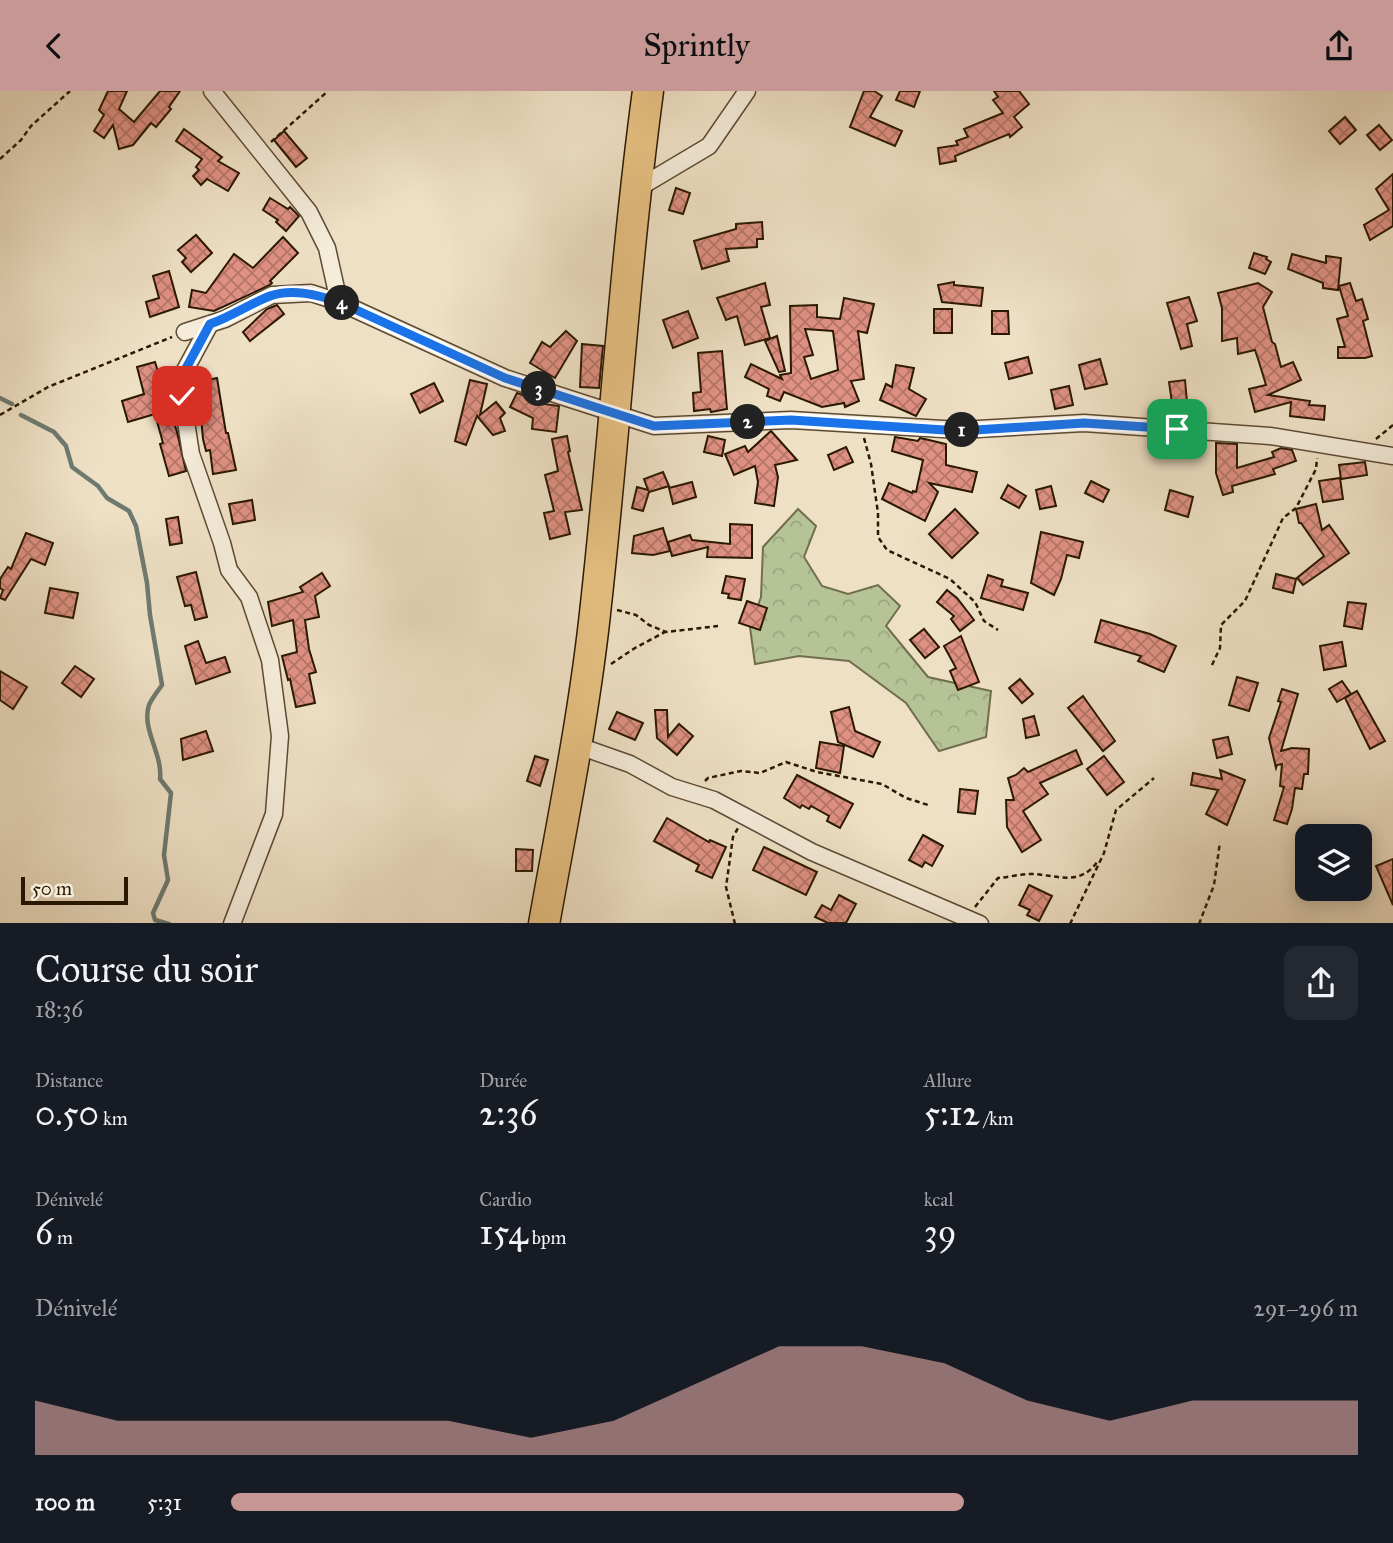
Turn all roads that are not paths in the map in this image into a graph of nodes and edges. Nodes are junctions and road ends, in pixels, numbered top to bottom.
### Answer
1 (212, 91) edge
2 (648, 91) edge
3 (747, 91) edge
4 (635, 190) junction
5 (339, 302) junction
6 (210, 324) junction
7 (185, 332) road end
8 (614, 413) junction
9 (1393, 456) edge
10 (576, 745) junction
11 (973, 920) edge
12 (232, 923) edge
13 (544, 923) edge

1 - 5 street
2 - 4 highway
3 - 4 street
4 - 8 highway
5 - 6 street
5 - 8 street
6 - 7 street
6 - 12 street
8 - 9 street
8 - 10 highway
10 - 11 street
10 - 13 highway

